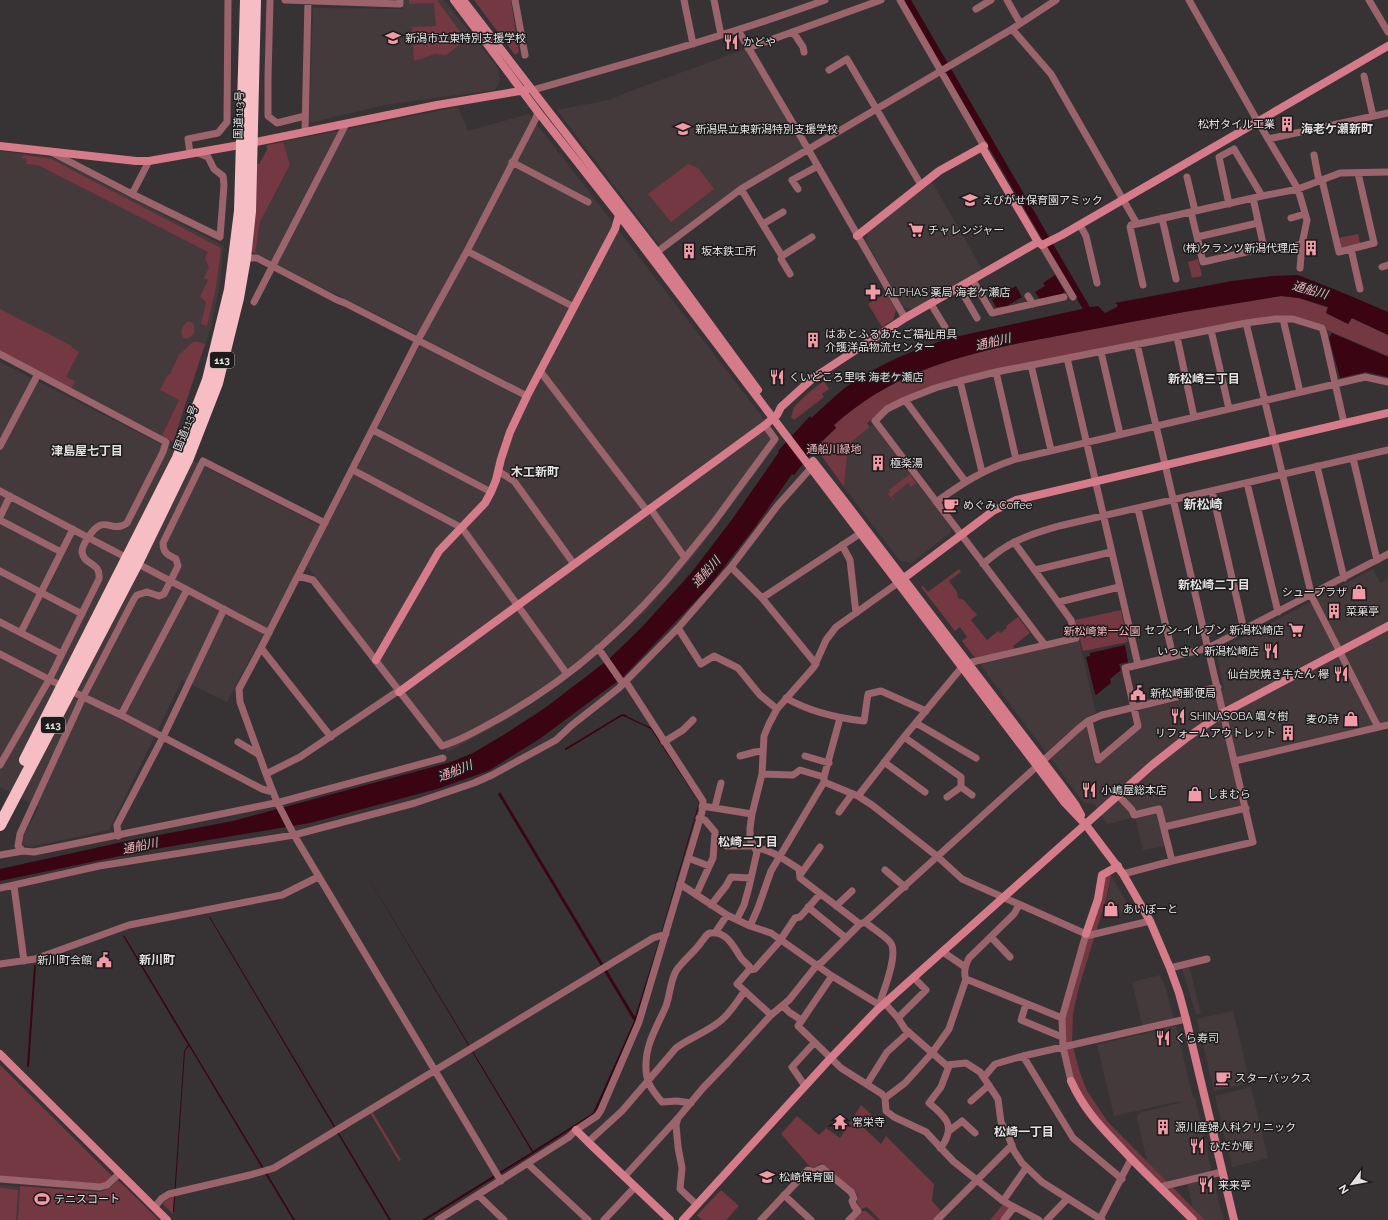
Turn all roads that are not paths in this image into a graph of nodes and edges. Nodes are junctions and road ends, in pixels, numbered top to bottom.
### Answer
1 (228, 0) edge
2 (246, 0) edge
3 (255, 0) edge
4 (270, 0) edge
5 (285, 0) edge
6 (400, 0) edge
7 (454, 0) edge
8 (463, 0) edge
9 (515, 0) edge
10 (684, 0) edge
11 (714, 0) edge
12 (825, 0) edge
13 (881, 0) edge
14 (900, 0) edge
15 (991, 0) edge
16 (1007, 0) edge
17 (1056, 0) edge
18 (1189, 0) edge
19 (1369, 0) edge
20 (308, 1) edge
21 (818, 1) edge
22 (976, 9) dead end
23 (1020, 23) junction
24 (1012, 29) junction
25 (738, 30) junction
26 (793, 32) junction
27 (1388, 32) edge
28 (721, 35) junction
29 (693, 44) junction
30 (1388, 46) edge
31 (748, 48) junction
32 (804, 52) dead end
33 (525, 55) dead end
34 (829, 70) dead end
35 (941, 70) junction
36 (1364, 76) dead end
37 (533, 90) junction
38 (522, 91) junction
39 (875, 109) junction
40 (538, 112) junction
41 (1388, 113) edge
42 (305, 116) junction
43 (1373, 116) junction
44 (1258, 122) junction
45 (346, 124) junction
46 (305, 132) junction
47 (1268, 139) junction
48 (247, 144) junction
49 (0, 146) edge
50 (983, 146) junction
51 (808, 149) junction
52 (49, 151) junction
53 (192, 153) junction
54 (1314, 155) dead end
55 (149, 161) junction
56 (512, 162) junction
57 (818, 166) junction
58 (1388, 172) edge
59 (1358, 173) junction
60 (1187, 177) dead end
61 (1321, 180) junction
62 (921, 185) junction
63 (741, 189) junction
64 (798, 189) dead end
65 (1298, 189) junction
66 (132, 194) junction
67 (1262, 196) junction
68 (1253, 198) junction
69 (1123, 200) junction
70 (588, 202) dead end
71 (1230, 204) junction
72 (783, 212) dead end
73 (1193, 212) junction
74 (1306, 214) junction
75 (619, 215) junction
76 (1162, 218) junction
77 (1291, 218) dead end
78 (1258, 223) junction
79 (763, 224) junction
80 (1080, 224) junction
81 (1137, 224) junction
82 (857, 236) junction
83 (812, 237) dead end
84 (1197, 237) junction
85 (1041, 244) junction
86 (1302, 244) junction
87 (1286, 248) dead end
88 (1351, 249) junction
89 (467, 251) junction
90 (657, 252) junction
91 (782, 256) junction
92 (245, 258) junction
93 (272, 267) junction
94 (1300, 268) dead end
95 (790, 274) dead end
96 (1176, 279) dead end
97 (972, 280) junction
98 (1097, 283) dead end
99 (1143, 285) dead end
100 (959, 287) junction
101 (1360, 289) dead end
102 (1028, 296) dead end
103 (1064, 297) dead end
104 (1073, 297) dead end
105 (254, 302) dead end
106 (931, 304) junction
107 (1033, 304) junction
108 (574, 307) junction
109 (905, 318) junction
110 (977, 318) dead end
111 (1283, 319) junction
112 (1246, 323) junction
113 (945, 327) dead end
114 (1211, 330) junction
115 (1177, 337) junction
116 (418, 340) junction
117 (1137, 344) junction
118 (1101, 352) junction
119 (0, 354) edge
120 (1067, 358) junction
121 (1031, 365) junction
122 (540, 371) junction
123 (996, 372) junction
124 (38, 374) junction
125 (960, 381) junction
126 (1388, 382) edge
127 (1335, 384) junction
128 (1300, 392) junction
129 (527, 396) junction
130 (905, 400) junction
131 (1265, 401) junction
132 (1229, 409) junction
133 (1388, 413) edge
134 (775, 417) junction
135 (1194, 417) junction
136 (1344, 423) junction
137 (765, 425) junction
138 (1157, 426) junction
139 (373, 430) junction
140 (1120, 434) junction
141 (1274, 440) junction
142 (1086, 442) junction
143 (0, 446) edge
144 (1051, 450) junction
145 (1388, 451) edge
146 (1353, 458) junction
147 (1016, 459) junction
148 (811, 465) junction
149 (1166, 465) junction
150 (1317, 466) junction
151 (352, 470) junction
152 (498, 471) junction
153 (982, 472) junction
154 (1282, 474) junction
155 (965, 481) junction
156 (1095, 481) junction
157 (1248, 483) junction
158 (0, 491) edge
159 (1212, 491) junction
160 (491, 492) junction
161 (10, 496) junction
162 (1174, 500) junction
163 (936, 502) junction
164 (649, 509) junction
165 (1138, 509) junction
166 (1104, 517) junction
167 (0, 519) edge
168 (325, 524) junction
169 (462, 528) junction
170 (73, 529) junction
171 (861, 533) junction
172 (961, 534) junction
173 (88, 537) junction
174 (1014, 542) junction
175 (842, 545) junction
176 (61, 552) junction
177 (1111, 552) junction
178 (1388, 554) edge
179 (126, 557) junction
180 (686, 558) junction
181 (1377, 560) junction
182 (137, 563) junction
183 (574, 564) junction
184 (983, 564) junction
185 (732, 567) junction
186 (1035, 570) junction
187 (0, 571) edge
188 (298, 576) junction
189 (1344, 578) junction
190 (901, 580) junction
191 (171, 581) junction
192 (1119, 587) junction
193 (187, 590) junction
194 (41, 592) junction
195 (1311, 595) junction
196 (762, 598) junction
197 (1058, 602) junction
198 (518, 605) junction
199 (224, 609) junction
200 (1278, 612) junction
201 (856, 613) junction
202 (82, 614) junction
203 (0, 622) edge
204 (101, 622) junction
205 (1388, 626) edge
206 (678, 628) junction
207 (1244, 630) junction
208 (21, 632) junction
209 (269, 633) junction
210 (1045, 645) junction
211 (261, 648) junction
212 (1208, 648) junction
213 (600, 651) junction
214 (1340, 652) junction
215 (0, 654) edge
216 (62, 654) junction
217 (1173, 656) junction
218 (376, 660) junction
219 (816, 664) junction
220 (965, 665) junction
221 (1138, 665) junction
222 (567, 674) junction
223 (49, 680) junction
224 (623, 682) junction
225 (1218, 687) junction
226 (67, 689) junction
227 (399, 691) junction
228 (83, 697) junction
229 (786, 698) junction
230 (1134, 708) junction
231 (777, 709) junction
232 (926, 711) junction
233 (1223, 713) junction
234 (121, 715) junction
235 (840, 718) junction
236 (692, 720) dead end
237 (1089, 721) junction
238 (916, 723) junction
239 (1388, 725) edge
240 (1378, 727) junction
241 (162, 737) junction
242 (331, 737) junction
243 (904, 737) junction
244 (238, 742) dead end
245 (664, 742) junction
246 (763, 751) junction
247 (258, 754) junction
248 (740, 756) dead end
249 (805, 756) dead end
250 (442, 758) dead end
251 (976, 758) dead end
252 (1235, 761) junction
253 (884, 762) junction
254 (829, 763) junction
255 (1040, 764) junction
256 (0, 765) edge
257 (266, 774) junction
258 (762, 774) junction
259 (824, 780) junction
260 (721, 783) dead end
261 (961, 787) junction
262 (273, 792) junction
263 (925, 792) dead end
264 (855, 795) junction
265 (972, 795) dead end
266 (1118, 795) junction
267 (947, 797) dead end
268 (277, 802) junction
269 (702, 806) junction
270 (715, 807) junction
271 (1246, 808) junction
272 (0, 809) edge
273 (839, 812) dead end
274 (752, 814) junction
275 (699, 818) junction
276 (1086, 825) junction
277 (0, 826) edge
278 (1164, 827) junction
279 (294, 835) junction
280 (118, 836) junction
281 (727, 846) dead end
282 (754, 847) junction
283 (820, 847) dead end
284 (23, 851) junction
285 (0, 855) edge
286 (778, 856) junction
287 (938, 857) junction
288 (688, 858) junction
289 (1172, 861) junction
290 (708, 866) junction
291 (1118, 866) junction
292 (885, 870) dead end
293 (1123, 874) junction
294 (800, 875) junction
295 (318, 877) junction
296 (751, 878) junction
297 (680, 884) junction
298 (14, 886) junction
299 (905, 887) junction
300 (0, 888) edge
301 (852, 891) dead end
302 (820, 894) junction
303 (696, 895) junction
304 (1004, 898) junction
305 (711, 905) junction
306 (836, 906) junction
307 (1020, 906) junction
308 (808, 907) junction
309 (727, 915) junction
310 (737, 919) junction
311 (1150, 921) junction
312 (863, 923) junction
313 (750, 926) junction
314 (715, 933) junction
315 (666, 934) junction
316 (1086, 935) junction
317 (991, 937) junction
318 (846, 938) junction
319 (780, 939) junction
320 (943, 952) junction
321 (1010, 957) dead end
322 (1207, 959) dead end
323 (24, 961) junction
324 (0, 964) edge
325 (817, 965) junction
326 (965, 967) junction
327 (1170, 968) junction
328 (751, 969) junction
329 (832, 976) junction
330 (914, 978) junction
331 (966, 979) junction
332 (745, 991) junction
333 (1026, 1004) junction
334 (883, 1005) junction
335 (783, 1006) junction
336 (771, 1014) junction
337 (898, 1018) junction
338 (1062, 1018) junction
339 (1186, 1019) junction
340 (801, 1020) junction
341 (909, 1032) junction
342 (1062, 1037) junction
343 (814, 1043) junction
344 (1063, 1047) junction
345 (932, 1053) junction
346 (0, 1054) edge
347 (1023, 1056) junction
348 (830, 1059) junction
349 (949, 1066) junction
350 (435, 1071) junction
351 (984, 1077) junction
352 (1071, 1081) joint
353 (647, 1082) junction
354 (867, 1084) junction
355 (989, 1085) junction
356 (805, 1086) junction
357 (885, 1098) junction
358 (972, 1101) dead end
359 (691, 1102) junction
360 (678, 1118) junction
361 (576, 1130) junction
362 (949, 1131) junction
363 (975, 1133) dead end
364 (588, 1142) junction
365 (1012, 1145) junction
366 (940, 1148) junction
367 (1132, 1159) junction
368 (528, 1164) junction
369 (1026, 1168) junction
370 (1222, 1172) junction
371 (120, 1173) junction
372 (624, 1177) junction
373 (0, 1179) edge
374 (976, 1179) junction
375 (1122, 1179) junction
376 (501, 1181) junction
377 (635, 1187) junction
378 (1160, 1187) junction
379 (478, 1195) junction
380 (784, 1195) junction
381 (1067, 1199) junction
382 (1003, 1201) junction
383 (697, 1205) junction
384 (155, 1207) junction
385 (1014, 1207) junction
386 (448, 1218) edge
387 (1101, 1219) edge
388 (168, 1220) edge
389 (438, 1220) edge
390 (504, 1220) edge
391 (588, 1220) edge
392 (604, 1220) edge
393 (670, 1220) edge
394 (683, 1220) edge
395 (761, 1220) edge
396 (811, 1220) edge
397 (849, 1220) edge
398 (937, 1220) edge
399 (1004, 1220) edge
400 (1039, 1220) edge
401 (1047, 1220) edge
402 (1193, 1220) edge
403 (1234, 1220) edge

1 - 53 street
2 - 48 highway, 国道113号 / 113
3 - 48 highway, 国道113号 / 113
4 - 42 street
5 - 20 street
6 - 20 street
7 - 38 street
8 - 37 street
9 - 33 street
10 - 29 street
11 - 28 street
12 - 21 street
13 - 26 street
14 - 35 street
15 - 22 street
16 - 23 street
17 - 23 street
18 - 44 street
19 - 27 street
20 - 42 street
21 - 25 street
23 - 24 street
24 - 35 street
24 - 69 street
25 - 28 street
25 - 31 street
26 - 31 street
26 - 32 street
28 - 29 street
29 - 37 street
30 - 44 street
31 - 51 street
34 - 39 street
35 - 39 street
35 - 50 street
36 - 43 street
37 - 38 street
37 - 90 street
38 - 40 street
38 - 45 street
39 - 51 street
39 - 62 street
40 - 56 street
40 - 75 street
41 - 43 street
42 - 46 street
43 - 47 street
44 - 47 street
44 - 69 street
45 - 46 street
45 - 93 street
46 - 48 street
47 - 65 street
48 - 53 street
48 - 92 highway, 国道113号 / 113
48 - 179 highway, 国道113号 / 113
49 - 52 street
50 - 62 street
50 - 85 street
51 - 57 street
51 - 63 street
52 - 55 street
52 - 66 street
53 - 55 street
53 - 66 street
54 - 61 street
55 - 66 street
56 - 70 street
56 - 89 street
57 - 64 street
57 - 82 street
58 - 59 street
59 - 61 street
59 - 88 street
60 - 73 street
61 - 65 street
61 - 88 street
62 - 82 street
63 - 79 street
63 - 90 street
65 - 67 street
65 - 74 street
67 - 68 street
67 - 71 street
68 - 71 street
68 - 78 street
69 - 80 street
69 - 81 street
71 - 73 street
72 - 79 street
73 - 76 street
73 - 84 street
74 - 77 street
74 - 86 street
75 - 108 street
75 - 134 street
76 - 81 street
76 - 96 street
78 - 84 street
78 - 84 street
79 - 91 street
80 - 85 street
80 - 98 street
81 - 99 street
82 - 109 street
83 - 91 street
85 - 97 street
85 - 104 street
86 - 87 street
86 - 94 street
88 - 101 street
89 - 108 street
89 - 116 street
90 - 134 street
91 - 95 street
92 - 93 street
92 - 182 highway, 国道113号 / 113
93 - 105 street
93 - 116 street
97 - 100 street
97 - 107 street
100 - 106 street
100 - 110 street
102 - 107 street
103 - 107 street
106 - 109 street
106 - 113 street
108 - 122 street
109 - 134 street
111 - 112 street
111 - 127 street
111 - 128 street
112 - 114 street
112 - 131 street
114 - 115 street
114 - 132 street
115 - 117 street
115 - 135 street
116 - 129 street
116 - 139 street
117 - 118 street
117 - 138 street
118 - 120 street
118 - 140 street
119 - 124 street
120 - 121 street
120 - 142 street
121 - 123 street
121 - 144 street
122 - 129 street
122 - 164 street
123 - 125 street
123 - 147 street
124 - 143 street
124 - 173 street
125 - 130 street
125 - 153 street
126 - 127 street
127 - 128 street
127 - 136 street
128 - 131 street
129 - 152 street
130 - 155 street
130 - 163 street
131 - 132 street
131 - 141 street
132 - 135 street
133 - 136 street
134 - 137 street
134 - 148 street
135 - 138 street
136 - 141 street
137 - 164 street
137 - 180 street
138 - 140 street
138 - 149 street
139 - 151 street
139 - 160 street
140 - 142 street
141 - 149 street
141 - 154 street
142 - 144 street
142 - 156 street
144 - 147 street
145 - 146 street
146 - 150 street
146 - 181 street
147 - 153 street
148 - 171 street
148 - 185 street
148 - 190 street
149 - 156 street
149 - 162 street
150 - 154 street
150 - 189 street
151 - 168 street
151 - 169 street
152 - 160 street
152 - 183 street
153 - 155 street
154 - 157 street
154 - 195 street
155 - 163 street
156 - 166 street
156 - 172 street
157 - 159 street
157 - 200 street
158 - 161 street
159 - 162 street
159 - 207 street
160 - 169 street
161 - 167 street
161 - 170 street
162 - 165 street
162 - 212 street
163 - 172 street
164 - 180 street
164 - 183 street
165 - 166 street
165 - 217 street
166 - 174 street
166 - 177 street
167 - 176 street
168 - 188 street
168 - 191 street
169 - 198 street
169 - 218 street
170 - 173 street
170 - 176 street
171 - 175 street
171 - 190 street
172 - 184 street
172 - 190 street
173 - 179 street
173 - 202 street
174 - 184 street
174 - 186 street
175 - 196 street
175 - 201 street
176 - 194 street
177 - 186 street
177 - 192 street
178 - 181 street
179 - 182 street
179 - 204 highway, 国道113号 / 113
180 - 213 street
181 - 189 street
182 - 191 street
182 - 204 highway, 国道113号 / 113
183 - 198 street
184 - 210 street
185 - 196 street
185 - 206 street
186 - 197 street
187 - 194 street
188 - 209 street
188 - 218 street
189 - 195 street
190 - 201 street
190 - 220 street
191 - 193 street
191 - 228 street
192 - 197 street
192 - 221 street
193 - 199 street
193 - 234 street
194 - 202 street
194 - 208 street
195 - 200 street
195 - 214 street
196 - 219 street
197 - 210 street
198 - 222 street
198 - 227 street
199 - 209 street
199 - 241 street
200 - 207 street
201 - 219 street
202 - 216 street
203 - 208 street
204 - 226 highway, 国道113号 / 113
205 - 214 street
206 - 224 street
206 - 231 street
207 - 212 street
208 - 216 street
209 - 211 street
210 - 220 street
211 - 242 street
211 - 247 street
212 - 217 street
212 - 225 street
213 - 222 street
213 - 224 street
214 - 233 street
214 - 240 street
215 - 223 street
216 - 223 street
217 - 221 street
218 - 227 street
219 - 229 street
220 - 232 street
220 - 255 street
221 - 230 street
222 - 227 street
223 - 226 street
223 - 256 street
224 - 245 street
224 - 279 street
225 - 230 street
225 - 233 street
226 - 228 street
226 - 272 highway, 国道113号 / 113
226 - 277 highway, 国道113号 / 113
227 - 242 street
228 - 234 street
228 - 284 street
229 - 231 street
229 - 235 street
230 - 237 street
230 - 237 street
231 - 246 street
232 - 235 street
232 - 238 street
233 - 252 street
233 - 266 street
234 - 241 street
235 - 254 street
236 - 245 street
237 - 255 street
238 - 243 street
238 - 251 street
239 - 240 street
240 - 252 street
241 - 262 street
241 - 280 street
242 - 257 street
243 - 253 street
243 - 261 street
244 - 247 street
245 - 269 street
246 - 248 street
246 - 258 street
247 - 257 street
249 - 254 street
250 - 268 street
252 - 271 street
253 - 263 street
253 - 264 street
254 - 259 street
255 - 276 street
255 - 287 street
257 - 262 street
258 - 259 street
258 - 274 street
259 - 264 street
259 - 286 street
260 - 270 street
261 - 265 street
261 - 267 street
262 - 268 street
264 - 273 street
264 - 287 street
266 - 276 street
266 - 278 street
268 - 279 street
268 - 280 street
269 - 270 street
269 - 275 street
270 - 274 street
271 - 278 street
271 - 289 street
274 - 282 street
275 - 288 street
275 - 290 street
276 - 291 street
276 - 304 street
278 - 289 street
279 - 295 street
279 - 298 street
280 - 284 street
281 - 282 street
282 - 286 street
282 - 296 street
283 - 294 street
284 - 285 street
286 - 294 street
286 - 313 street
287 - 299 street
287 - 304 street
288 - 290 street
288 - 297 street
289 - 293 street
290 - 303 street
291 - 293 street
291 - 316 street
292 - 299 street
293 - 311 street
294 - 302 street
295 - 323 street
295 - 350 street
296 - 305 street
296 - 310 street
297 - 303 street
297 - 315 street
298 - 300 street
298 - 323 street
299 - 312 street
301 - 306 street
302 - 306 street
302 - 308 street
303 - 305 street
304 - 307 street
304 - 320 street
305 - 309 street
306 - 312 street
307 - 316 street
307 - 317 street
308 - 318 street
308 - 319 street
309 - 310 street
309 - 314 street
310 - 313 street
311 - 316 street
311 - 327 street
312 - 318 street
312 - 334 street
313 - 319 street
314 - 328 street
314 - 353 street
315 - 350 street
315 - 361 street
316 - 338 street
317 - 321 street
317 - 326 street
318 - 325 street
319 - 325 street
319 - 328 street
320 - 326 street
320 - 330 street
322 - 327 street
323 - 324 street
325 - 329 street
325 - 335 street
326 - 331 street
327 - 339 street
328 - 332 street
329 - 334 street
329 - 340 street
330 - 334 street
330 - 337 street
331 - 333 street
331 - 345 street
332 - 336 street
332 - 353 street
333 - 338 street
333 - 342 street
334 - 337 street
334 - 348 street
335 - 336 street
335 - 340 street
336 - 359 street
337 - 341 street
338 - 342 street
339 - 344 street
339 - 370 street
340 - 343 street
341 - 345 street
341 - 354 street
342 - 344 street
343 - 348 street
343 - 356 street
344 - 347 street
344 - 352 street
345 - 349 street
345 - 357 street
346 - 371 street
347 - 351 street
347 - 375 street
348 - 354 street
348 - 356 street
349 - 351 street
349 - 362 street
350 - 376 street
350 - 384 street
351 - 355 street
352 - 367 street
353 - 359 street
353 - 364 street
354 - 357 street
355 - 358 street
355 - 365 street
356 - 383 street
357 - 366 street
359 - 360 street
360 - 372 street
360 - 383 street
361 - 364 street
361 - 368 street
362 - 363 street
362 - 366 street
364 - 372 street
365 - 369 street
365 - 374 street
366 - 374 street
367 - 375 street
367 - 378 street
368 - 376 street
368 - 391 street
369 - 381 street
369 - 382 street
370 - 378 street
370 - 403 street
371 - 373 street
371 - 384 street
372 - 377 street
374 - 382 street
374 - 398 street
375 - 387 street
376 - 379 street
377 - 392 street
377 - 393 street
378 - 402 street
379 - 386 street
379 - 390 street
380 - 395 street
380 - 396 street
380 - 397 street
381 - 387 street
381 - 401 street
382 - 385 street
383 - 394 street
384 - 388 street
385 - 399 street
385 - 400 street
386 - 389 street

